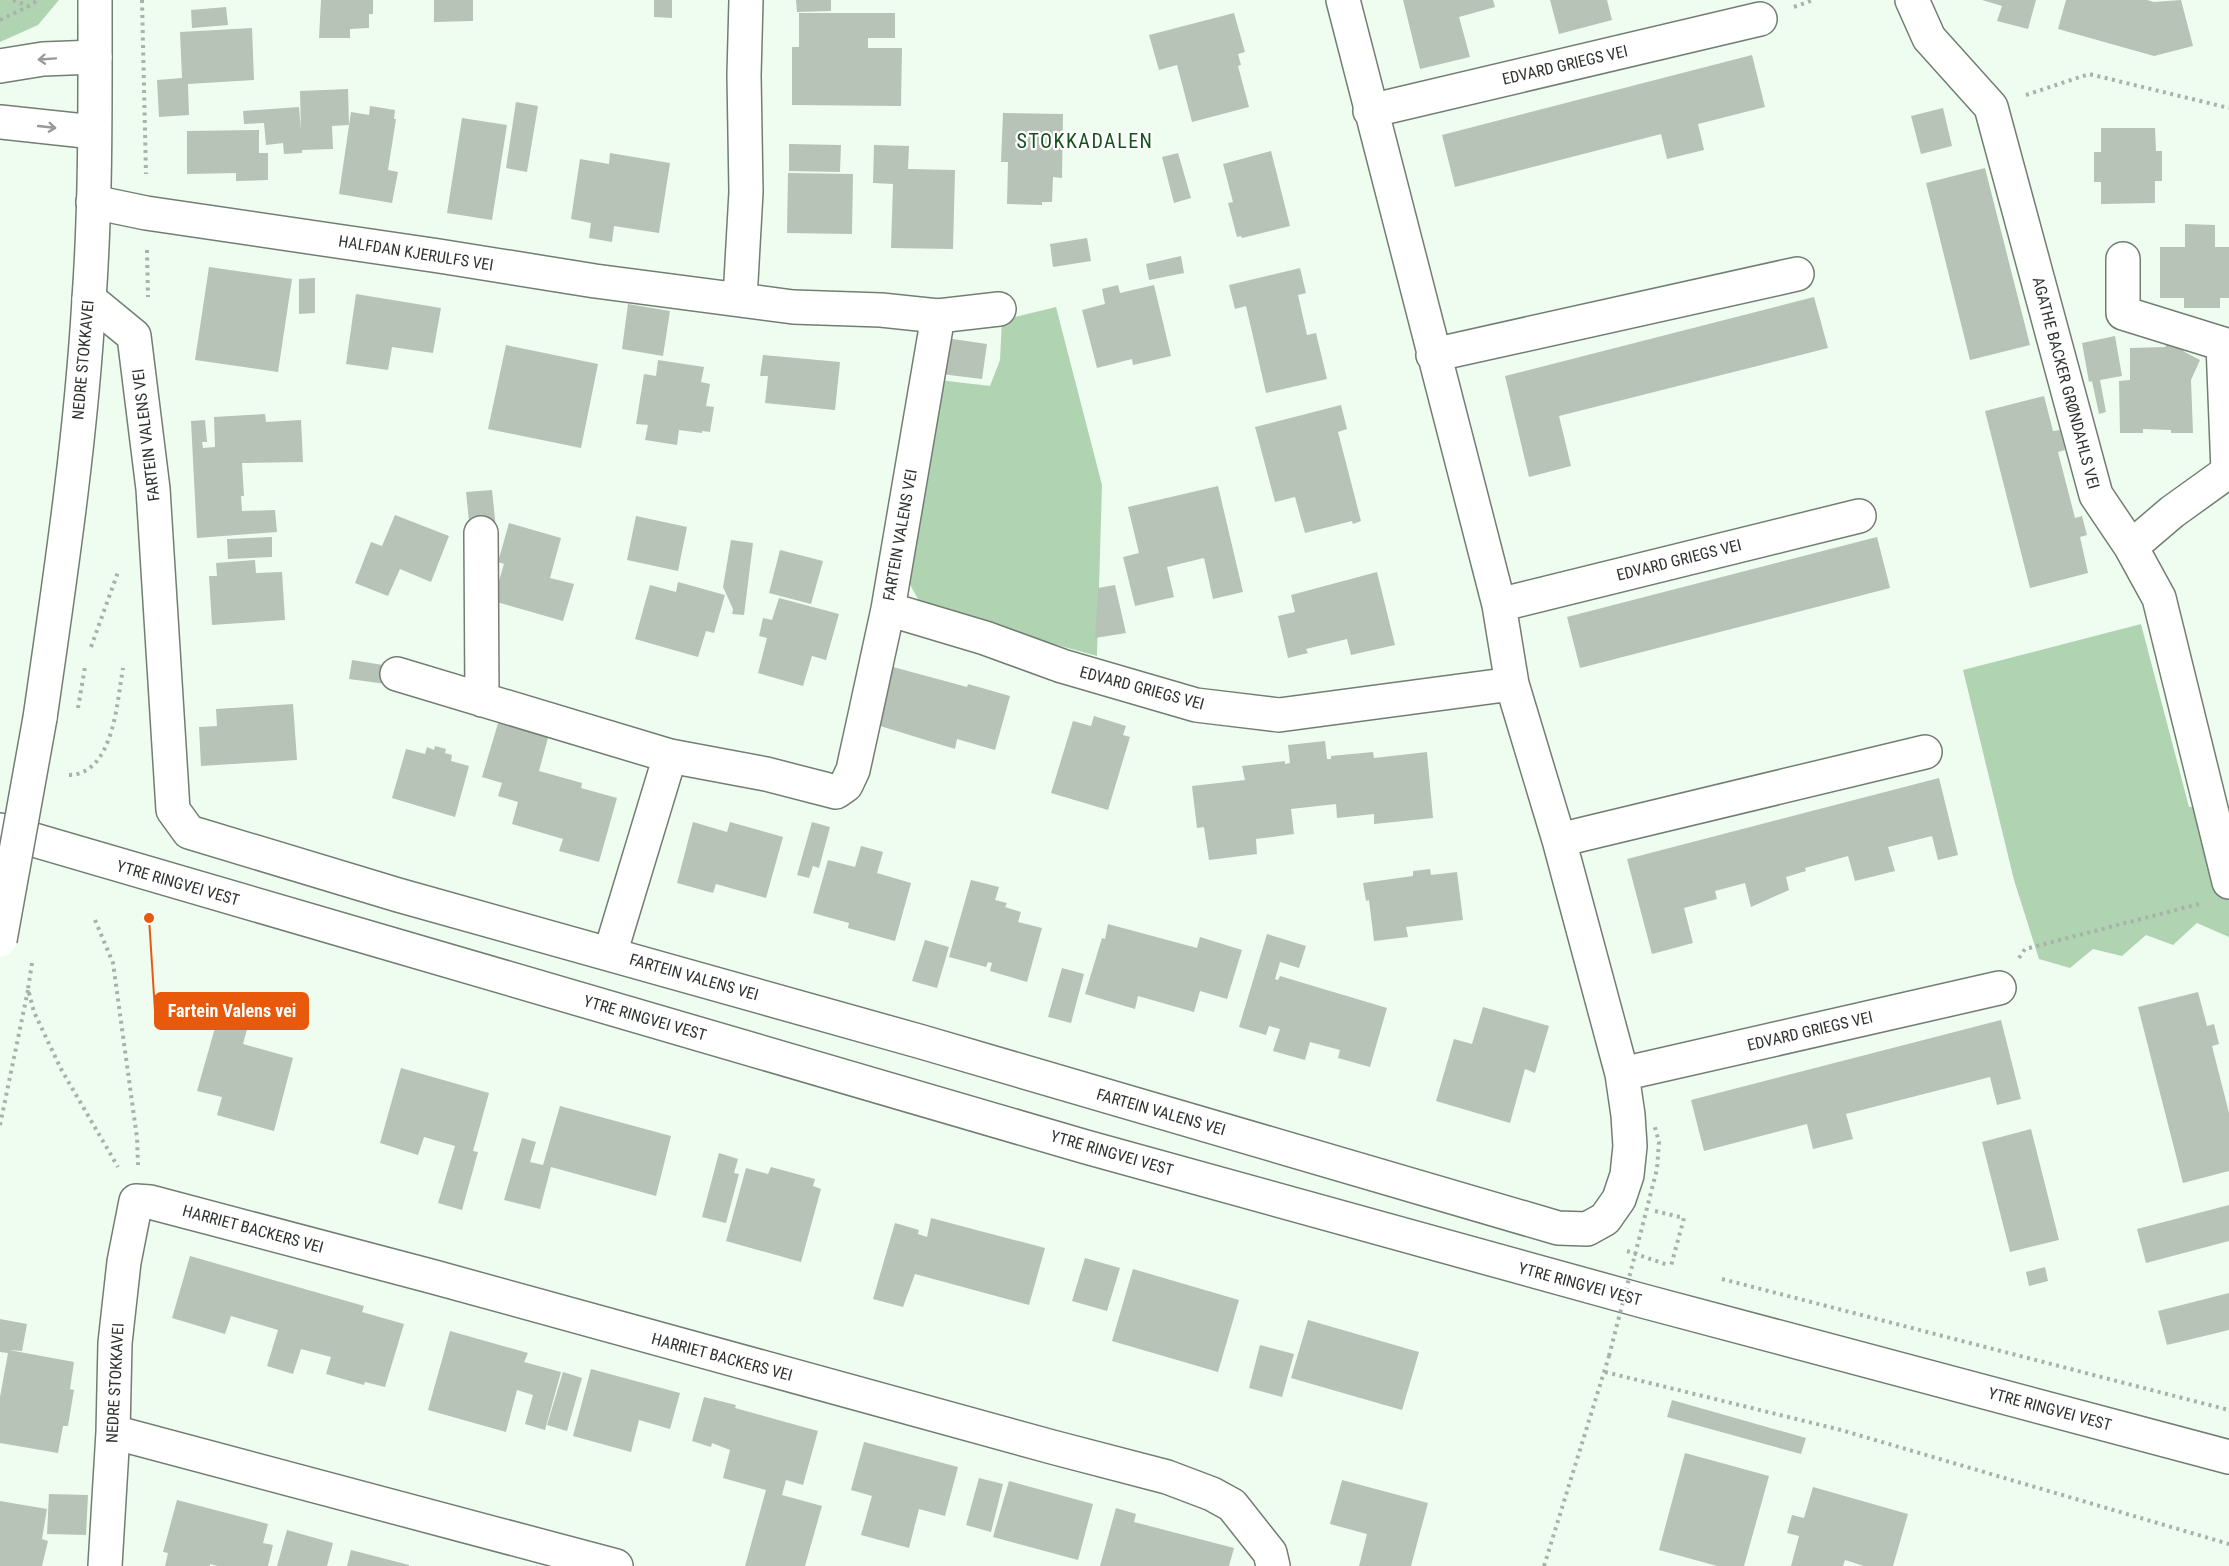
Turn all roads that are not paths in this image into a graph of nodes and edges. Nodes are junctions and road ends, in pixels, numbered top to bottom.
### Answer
1 (95, 0) edge
2 (746, 0) edge
3 (1343, 0) edge
4 (1912, 0) edge
5 (1760, 19) dead end
6 (95, 57) junction
7 (0, 66) edge
8 (1370, 111) junction
9 (0, 122) edge
10 (94, 132) junction
11 (93, 202) junction
12 (2123, 259) dead end
13 (1797, 274) dead end
14 (740, 298) junction
15 (89, 299) junction
16 (999, 309) dead end
17 (938, 316) junction
18 (1433, 355) junction
19 (2228, 471) edge
20 (1859, 516) dead end
21 (481, 533) dead end
22 (2130, 547) junction
23 (1498, 605) junction
24 (888, 609) junction
25 (398, 674) dead end
26 (1512, 684) junction
27 (482, 700) junction
28 (1924, 752) dead end
29 (670, 756) junction
30 (0, 807) edge
31 (0, 830) edge
32 (1559, 840) junction
33 (66, 850) junction
34 (2218, 892) edge
35 (0, 940) edge
36 (610, 954) junction
37 (1999, 988) road end
38 (1622, 1074) junction
39 (136, 1201) joint
40 (113, 1432) junction
41 (2229, 1457) edge
42 (105, 1566) edge
43 (616, 1566) edge
44 (1273, 1566) edge

1 - 6 street, NEDRE STOKKAVEI
2 - 14 street
3 - 8 street
4 - 22 street, AGATHE BACKER GRØNDAHLS VEI
5 - 8 street, EDVARD GRIEGS VEI
6 -> 7 street
6 - 10 street, NEDRE STOKKAVEI
8 - 18 street
9 -> 10 street
10 - 11 street, NEDRE STOKKAVEI
11 - 14 street, HALFDAN KJERULFS VEI
11 - 15 street, NEDRE STOKKAVEI
12 - 19 street
13 - 18 street
14 - 17 street, HALFDAN KJERULFS VEI
15 - 35 street, NEDRE STOKKAVEI, bridge
15 - 36 street, FARTEIN VALENS VEI
16 - 17 street, HALFDAN KJERULFS VEI
17 - 24 street, FARTEIN VALENS VEI
18 - 23 street
19 - 22 street
20 - 23 street, EDVARD GRIEGS VEI
21 - 27 street
22 - 34 street, AGATHE BACKER GRØNDAHLS VEI
23 - 26 street
24 - 26 street, EDVARD GRIEGS VEI
24 - 29 street, FARTEIN VALENS VEI
25 - 27 street, FARTEIN VALENS VEI
26 - 32 street
27 - 29 street, FARTEIN VALENS VEI
28 - 32 street
29 - 36 street, FARTEIN VALENS VEI
30 - 33 street
31 - 33 street, YTRE RINGVEI VEST
32 - 38 street
33 - 41 street, YTRE RINGVEI VEST
36 - 38 street, FARTEIN VALENS VEI
37 - 38 street, EDVARD GRIEGS VEI
39 - 40 street, NEDRE STOKKAVEI
39 - 44 street, HARRIET BACKERS VEI
40 - 42 street, NEDRE STOKKAVEI
40 - 43 street

